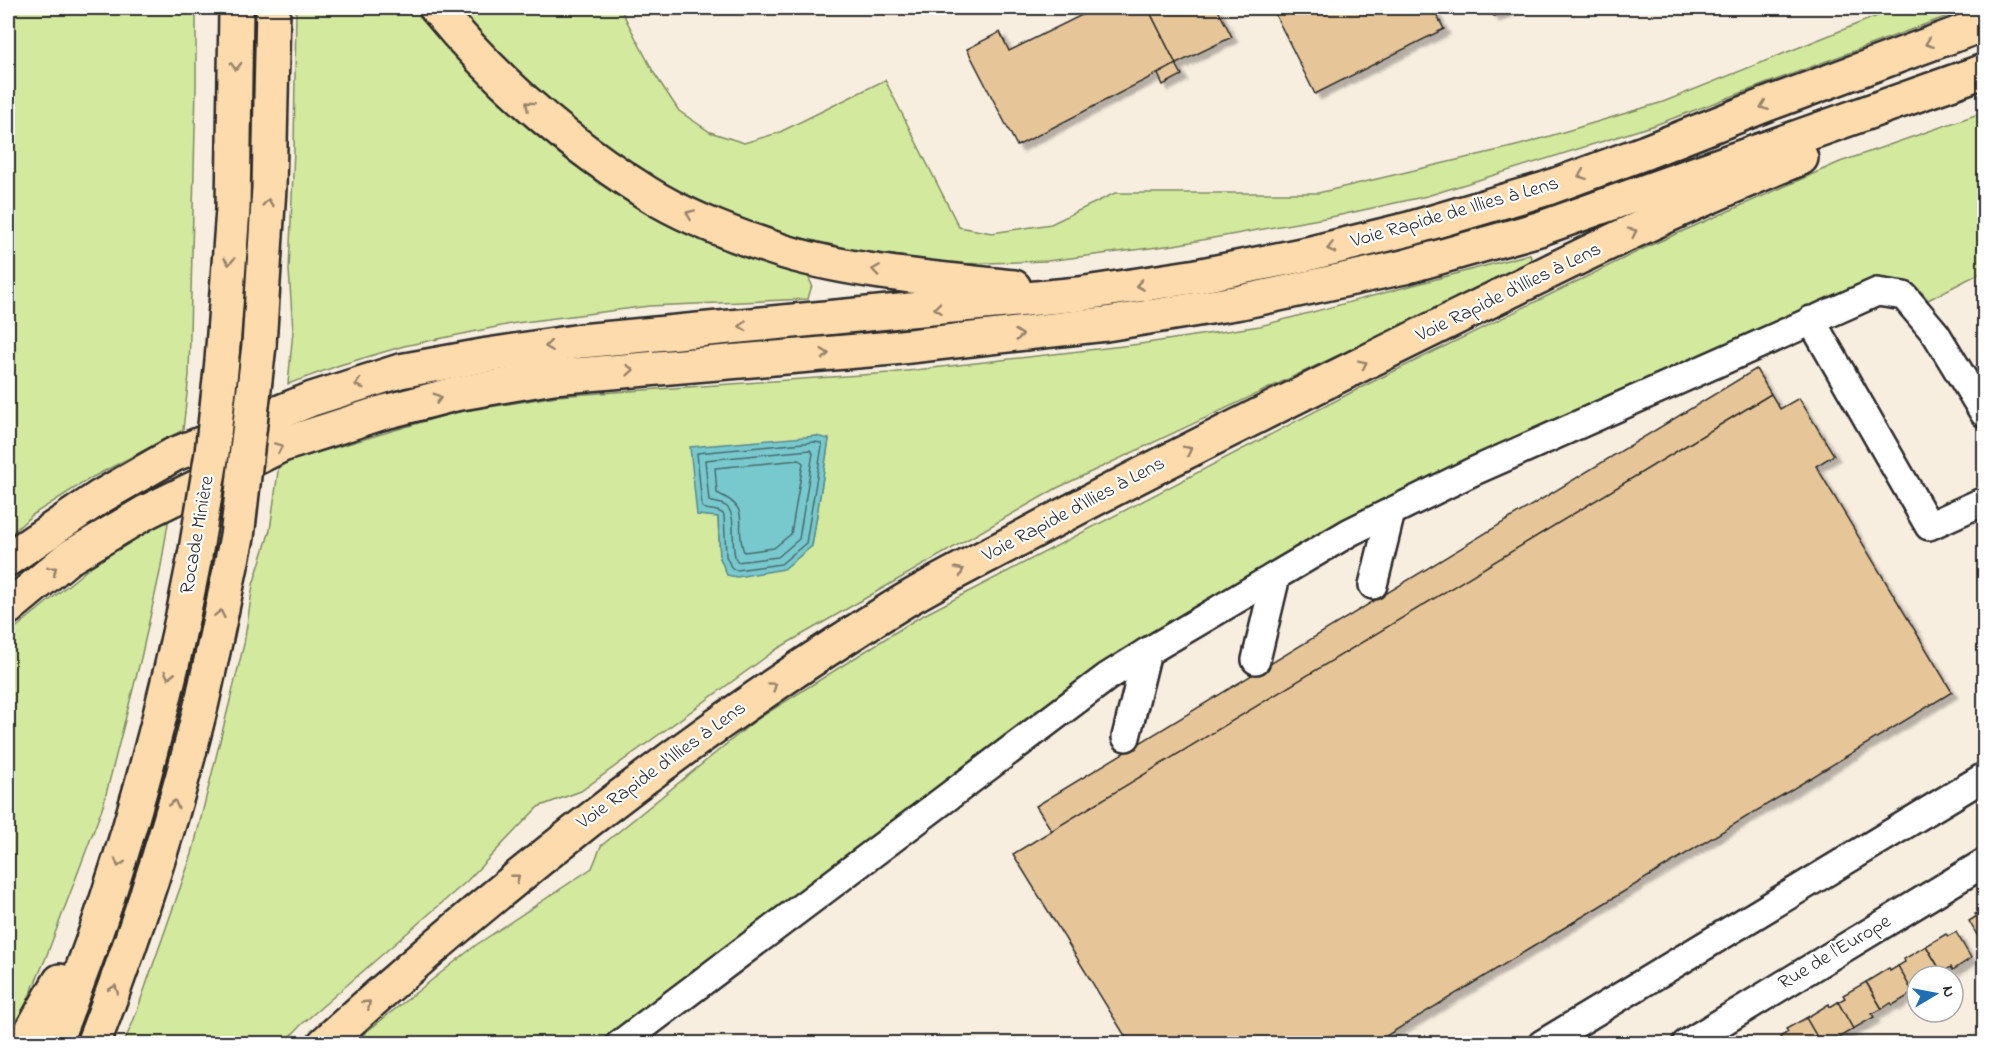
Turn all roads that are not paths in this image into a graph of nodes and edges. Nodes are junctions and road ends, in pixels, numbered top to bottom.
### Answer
1 (236, 8) edge
2 (273, 8) edge
3 (436, 8) edge
4 (1984, 24) edge
5 (1984, 71) edge
6 (1900, 101) junction
7 (1079, 294) junction
8 (1812, 320) junction
9 (1984, 413) edge
10 (1984, 501) edge
11 (1390, 512) junction
12 (8, 559) edge
13 (1276, 576) junction
14 (1373, 585) dead end
15 (8, 608) edge
16 (1147, 652) junction
17 (1256, 660) dead end
18 (1126, 737) dead end
19 (1984, 777) edge
20 (1984, 863) edge
21 (108, 896) junction
22 (24, 1044) edge
23 (54, 1044) edge
24 (93, 1044) edge
25 (324, 1044) edge
26 (620, 1044) edge
27 (1542, 1044) edge
28 (1686, 1044) edge

1 -> 21 highway, Rocade Minière, bridge
24 -> 2 highway, Rocade Minière, bridge
7 -> 3 highway
4 -> 7 highway, Voie Rapide de Illies à Lens
5 - 6 highway
15 -> 6 highway
25 -> 6 highway, Voie Rapide d’Illies à Lens
7 -> 12 highway
8 - 9 street
8 - 10 street
8 - 11 street
11 - 13 street
11 - 14 street
13 - 16 street
13 - 17 street
16 - 18 street
16 - 26 street
19 - 27 street
20 - 28 street, Rue de l'Europe
21 - 22 highway
21 - 23 highway, Rocade Minière

